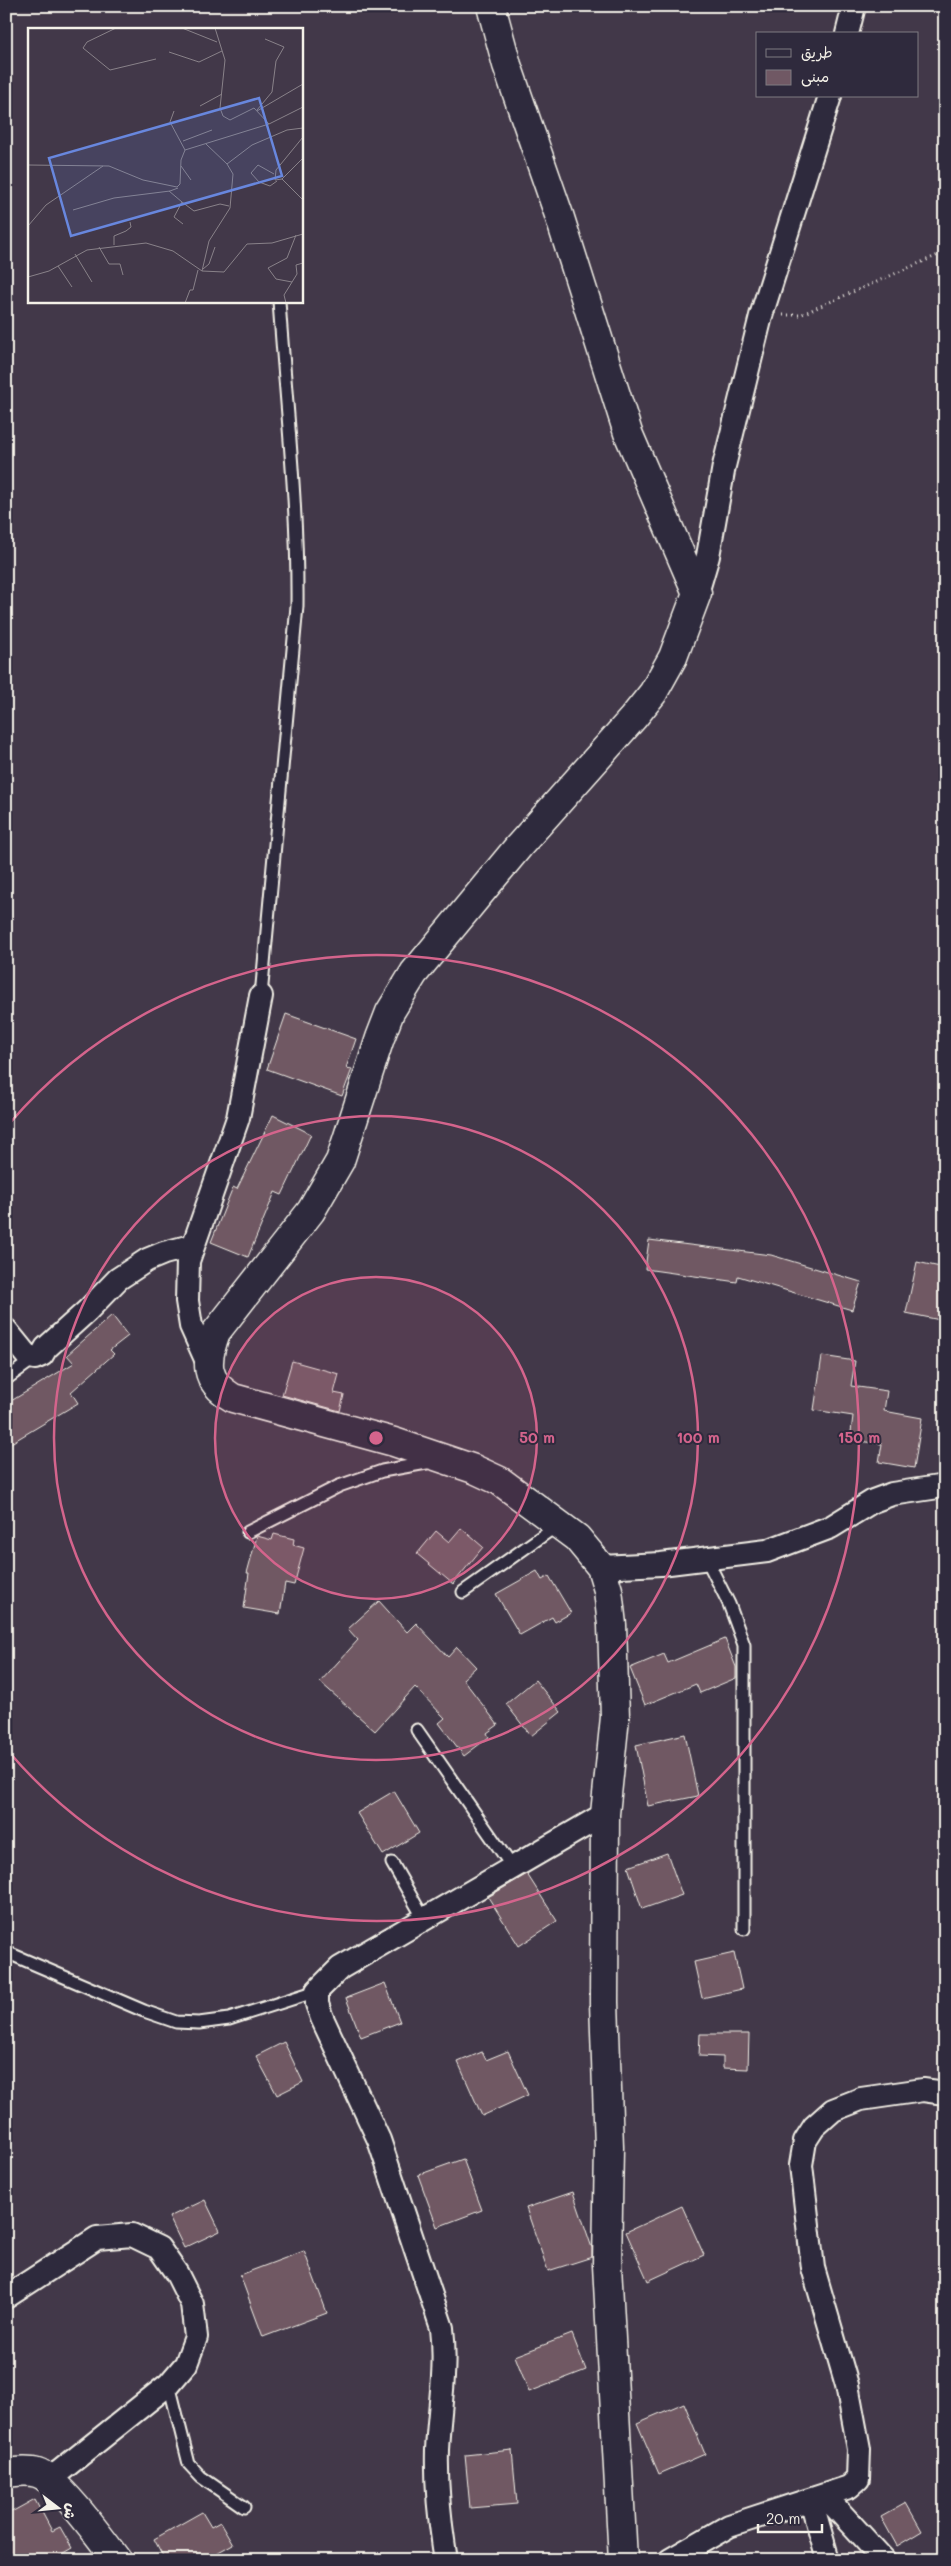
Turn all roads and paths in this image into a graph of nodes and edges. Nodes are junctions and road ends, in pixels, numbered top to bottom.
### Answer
1 (491, 6) edge
2 (854, 6) edge
3 (847, 32) edge
4 (829, 98) edge
5 (945, 252) edge
6 (280, 302) edge
7 (761, 316) junction
8 (696, 593) junction
9 (261, 996) joint
10 (191, 1246) junction
11 (6, 1330) edge
12 (35, 1358) junction
13 (209, 1366) junction
14 (6, 1379) edge
15 (446, 1459) junction
16 (945, 1486) edge
17 (559, 1524) junction
18 (248, 1532) dead end
19 (706, 1558) junction
20 (601, 1567) junction
21 (463, 1592) dead end
22 (417, 1730) dead end
23 (605, 1814) junction
24 (392, 1863) dead end
25 (513, 1868) junction
26 (424, 1919) junction
27 (744, 1929) dead end
28 (6, 1952) edge
29 (317, 1990) junction
30 (945, 2092) edge
31 (6, 2296) edge
32 (169, 2384) junction
33 (6, 2473) edge
34 (49, 2480) junction
35 (818, 2498) junction
36 (244, 2508) dead end
37 (117, 2560) edge
38 (446, 2560) edge
39 (623, 2560) edge
40 (670, 2560) edge
41 (828, 2560) edge
42 (884, 2560) edge

1 - 8 street
2 - 3 street
4 - 7 street
5 - 7 path
6 - 9 lane
7 - 8 street
8 - 13 street
9 - 10 street
10 - 12 street
10 - 13 street
11 - 12 street
12 - 14 lane
13 - 15 street
15 - 17 street
15 - 18 lane
16 - 19 street
17 - 20 street
17 - 21 lane
19 - 20 street
19 - 27 lane
20 - 23 street
22 - 25 lane
23 - 25 street
23 - 39 street
24 - 26 lane
25 - 26 street
26 - 29 street
28 - 29 lane
29 - 38 street
30 - 35 street
31 - 32 street
32 - 34 street
32 - 36 lane
33 - 34 street
34 - 37 street
35 - 40 street
35 - 41 street
35 - 42 street

